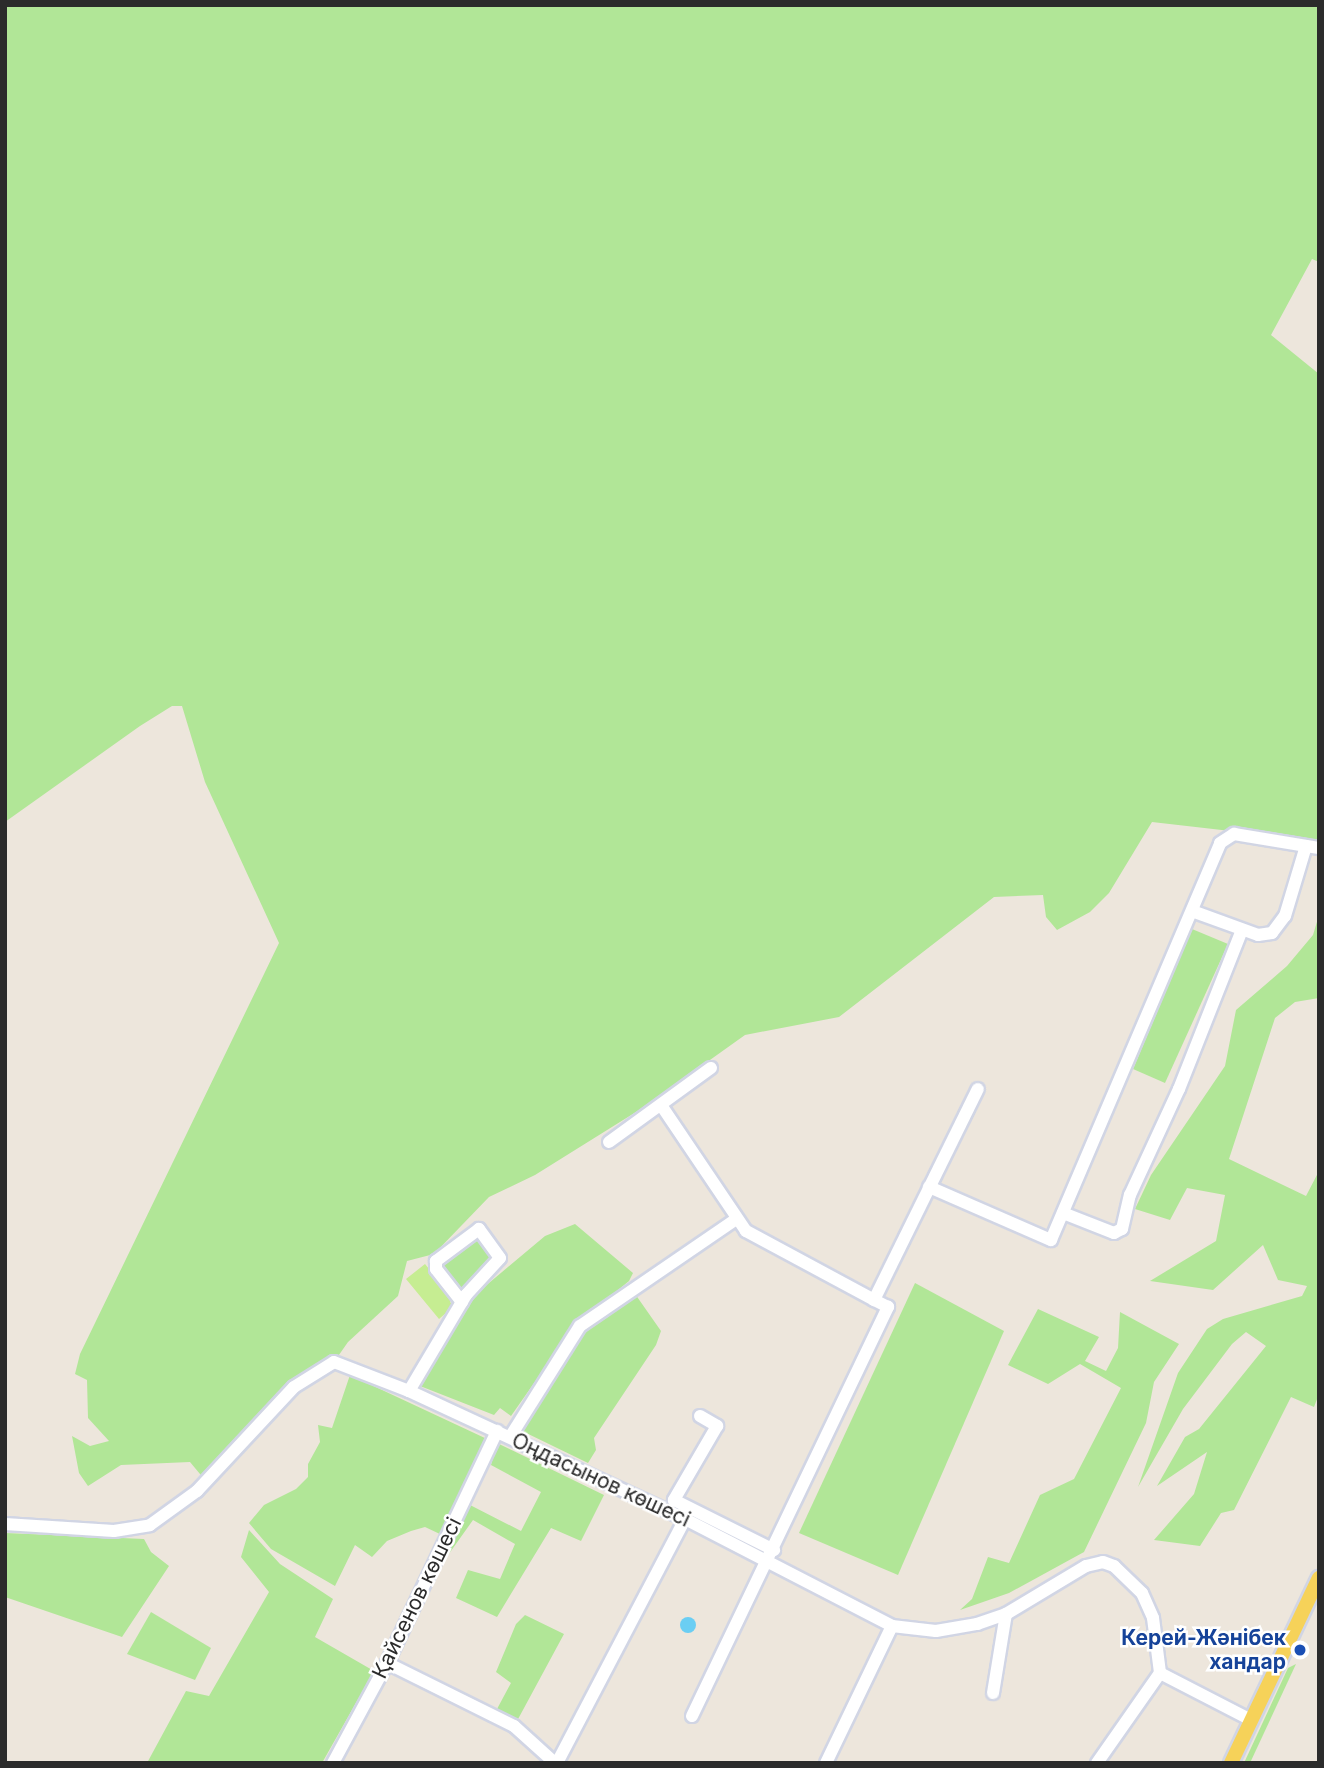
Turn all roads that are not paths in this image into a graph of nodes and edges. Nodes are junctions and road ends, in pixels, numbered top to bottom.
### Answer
1 (1312, 847) edge
2 (1192, 911) junction
3 (1242, 930) junction
4 (711, 1068) dead end
5 (978, 1089) dead end
6 (661, 1105) junction
7 (609, 1142) dead end
8 (929, 1187) junction
9 (1063, 1213) junction
10 (736, 1219) junction
11 (873, 1300) junction
12 (462, 1302) junction
13 (410, 1391) junction
14 (700, 1416) dead end
15 (497, 1431) junction
16 (509, 1437) junction
17 (685, 1519) junction
18 (5, 1524) edge
19 (771, 1556) junction
20 (1319, 1578) edge
21 (1006, 1614) junction
22 (892, 1626) junction
23 (387, 1663) junction
24 (1160, 1672) junction
25 (993, 1693) dead end
26 (692, 1716) dead end
27 (1251, 1720) junction
28 (333, 1763) edge
29 (556, 1763) edge
30 (825, 1763) edge
31 (1097, 1763) edge
32 (1231, 1763) edge

1 - 2 street
1 - 3 street
2 - 3 street
2 - 9 street
3 - 9 street
4 - 6 street
5 - 8 street
6 - 7 street
6 - 10 street
8 - 9 street
8 - 11 street
10 - 11 street
10 - 16 street
11 - 19 street
12 - 12 street
12 - 13 street
13 - 15 street, Оңдасынов көшесі
13 - 18 street, Оңдасынов көшесі
14 - 19 street
15 - 16 street, Оңдасынов көшесі
15 - 23 street, Қайсенов көшесі
16 - 17 street, Оңдасынов көшесі
17 - 19 street, Оңдасынов көшесі
17 - 29 street
19 - 22 street, Оңдасынов көшесі
19 - 26 street
20 - 27 main road
21 - 22 street, Оңдасынов көшесі
21 - 24 street, Оңдасынов көшесі
21 - 25 street
22 - 30 street
23 - 28 street, Қайсенов көшесі
23 - 29 street
24 - 27 street
24 - 31 street
27 - 32 main road

